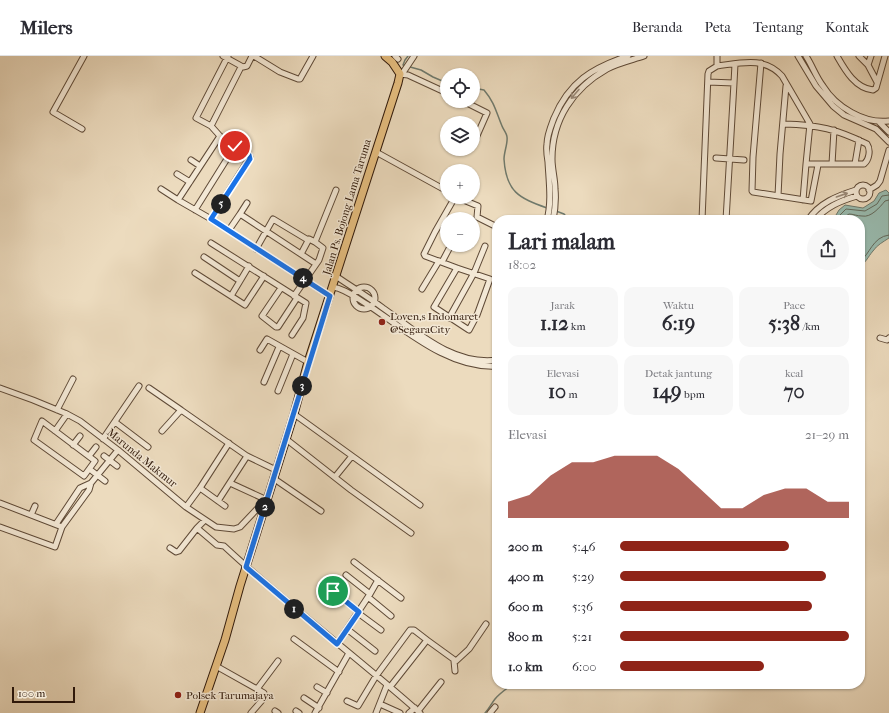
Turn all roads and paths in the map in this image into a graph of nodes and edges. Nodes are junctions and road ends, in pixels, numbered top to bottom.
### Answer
1 (84, 56) edge
2 (253, 56) edge
3 (313, 56) edge
4 (385, 56) edge
5 (414, 56) edge
6 (628, 56) edge
7 (644, 56) edge
8 (717, 56) edge
9 (798, 56) edge
10 (806, 56) edge
11 (838, 56) edge
12 (860, 56) edge
13 (871, 56) edge
14 (885, 56) edge
15 (226, 57) edge
16 (761, 63) junction
17 (735, 64) junction
18 (868, 65) junction
19 (241, 66) junction
20 (718, 66) junction
21 (401, 74) junction
22 (708, 82) junction
23 (734, 82) junction
24 (878, 82) junction
25 (786, 85) junction
26 (440, 90) edge
27 (477, 108) edge
28 (889, 121) edge
29 (879, 122) junction
30 (784, 124) junction
31 (810, 124) junction
32 (211, 126) junction
33 (82, 129) dead end
34 (480, 129) edge
35 (834, 130) junction
36 (889, 132) edge
37 (220, 136) junction
38 (859, 140) junction
39 (889, 142) edge
40 (235, 146) junction
41 (889, 150) edge
42 (376, 152) junction
43 (716, 158) dead end
44 (730, 159) junction
45 (191, 160) dead end
46 (744, 160) dead end
47 (806, 164) junction
48 (832, 164) junction
49 (855, 164) junction
50 (818, 165) junction
51 (200, 166) junction
52 (177, 174) dead end
53 (190, 182) junction
54 (440, 187) edge
55 (161, 189) dead end
56 (336, 190) dead end
57 (553, 190) junction
58 (869, 190) junction
59 (856, 193) junction
60 (778, 196) junction
61 (178, 200) junction
62 (803, 200) junction
63 (247, 203) dead end
64 (452, 204) edge
65 (473, 204) edge
66 (196, 210) junction
67 (240, 214) junction
68 (550, 215) edge
69 (702, 215) edge
70 (726, 215) edge
71 (811, 215) edge
72 (820, 215) edge
73 (211, 219) junction
74 (492, 225) edge
75 (229, 230) junction
76 (266, 232) junction
77 (308, 240) junction
78 (315, 242) junction
79 (211, 243) dead end
80 (485, 246) dead end
81 (256, 249) junction
82 (446, 252) edge
83 (301, 254) junction
84 (204, 257) dead end
85 (440, 262) junction
86 (316, 264) junction
87 (249, 266) junction
88 (457, 268) junction
89 (195, 273) dead end
90 (474, 273) junction
91 (264, 276) junction
92 (337, 277) junction
93 (305, 280) junction
94 (240, 281) junction
95 (333, 287) junction
96 (282, 288) junction
97 (422, 289) dead end
98 (357, 290) junction
99 (230, 296) junction
100 (330, 296) junction
101 (354, 296) junction
102 (295, 297) junction
103 (375, 302) junction
104 (370, 307) junction
105 (449, 318) junction
106 (292, 335) dead end
107 (880, 338) dead end
108 (889, 338) edge
109 (279, 347) junction
110 (260, 350) dead end
111 (293, 354) junction
112 (492, 360) edge
113 (308, 362) junction
114 (492, 365) edge
115 (73, 379) dead end
116 (264, 382) dead end
117 (139, 386) dead end
118 (0, 388) edge
119 (149, 388) dead end
120 (278, 391) dead end
121 (57, 410) junction
122 (181, 410) junction
123 (67, 414) junction
124 (294, 414) junction
125 (115, 422) junction
126 (56, 431) junction
127 (162, 431) dead end
128 (80, 436) dead end
129 (103, 439) junction
130 (286, 439) junction
131 (229, 443) junction
132 (73, 445) junction
133 (148, 447) dead end
134 (96, 448) dead end
135 (118, 450) junction
136 (89, 456) junction
137 (104, 456) dead end
138 (247, 456) junction
139 (352, 456) junction
140 (110, 460) junction
141 (117, 466) dead end
142 (276, 470) junction
143 (92, 471) dead end
144 (98, 475) junction
145 (335, 477) junction
146 (273, 478) junction
147 (105, 481) dead end
148 (91, 483) junction
149 (230, 483) junction
150 (200, 488) junction
151 (218, 501) junction
152 (0, 503) edge
153 (266, 503) junction
154 (420, 505) dead end
155 (35, 506) dead end
156 (225, 506) dead end
157 (186, 507) junction
158 (321, 511) dead end
159 (31, 515) junction
160 (205, 520) junction
161 (56, 524) junction
162 (0, 527) edge
163 (62, 527) junction
164 (197, 528) junction
165 (411, 533) dead end
166 (170, 548) dead end
167 (354, 562) dead end
168 (246, 567) junction
169 (346, 575) dead end
170 (378, 580) junction
171 (333, 591) dead end
172 (369, 596) junction
173 (401, 598) dead end
174 (358, 612) junction
175 (391, 616) dead end
176 (486, 624) dead end
177 (347, 629) junction
178 (381, 630) dead end
179 (294, 639) dead end
180 (427, 640) junction
181 (337, 644) junction
182 (376, 651) dead end
183 (349, 653) junction
184 (278, 661) dead end
185 (454, 661) junction
186 (216, 666) junction
187 (455, 671) dead end
188 (339, 672) junction
189 (376, 676) junction
190 (441, 682) dead end
191 (389, 686) junction
192 (317, 687) dead end
193 (257, 689) junction
194 (327, 694) junction
195 (304, 698) dead end
196 (347, 701) dead end
197 (380, 704) junction
198 (495, 707) dead end
199 (319, 708) junction
200 (418, 711) edge
201 (200, 713) edge
202 (252, 713) edge
203 (315, 713) edge
204 (376, 713) edge
205 (400, 713) edge
206 (409, 713) edge
207 (490, 713) edge

1 - 33 street
2 - 3 street
2 - 19 street
4 - 21 main road
5 - 21 street
6 - 57 street
7 -> 57 street
8 - 20 street
9 - 39 street
10 - 29 street
11 - 24 street
12 - 18 street
13 - 18 street
14 - 24 street
15 - 19 street
15 - 32 street
16 - 17 street
16 - 25 street
16 - 60 street
17 - 20 street
17 - 23 street
18 - 24 street
19 - 32 street
20 - 22 street
21 - 26 street
21 - 42 main road, Jalan Ps. Bojong Lama Taruma
22 - 23 street
22 - 69 street
23 - 44 street
25 - 30 street
25 - 31 street
27 - 34 street
28 - 29 street
29 - 36 street
30 - 31 street
30 - 60 street
31 - 35 street
31 - 47 street
32 - 37 street
35 - 38 street
35 - 48 street
37 - 40 street
37 - 51 street
38 - 49 street
38 - 49 street
40 - 66 street
40 - 73 street
41 - 58 street
42 - 54 street
42 - 92 main road, Jalan Ps. Bojong Lama Taruma
43 - 44 street
44 - 46 street
44 - 70 street
45 - 51 street
47 - 50 street
47 - 62 street
48 - 49 street
48 - 50 street
50 - 62 street
51 - 53 street
52 - 53 street
53 - 61 street
55 - 61 street
56 - 78 street
57 - 68 street
58 - 59 street
58 - 59 street
71 -> 59 street
59 - 72 street
60 - 62 street
61 - 66 street
63 - 67 street
64 - 85 street
65 - 74 street
66 - 73 street
67 - 75 street
67 - 76 street
73 - 75 street
75 - 81 street
76 - 77 street
76 - 81 street
76 - 83 street
77 - 78 street
77 - 83 street
78 - 86 street
79 - 87 street
80 - 90 street
81 - 93 street
82 - 85 street
83 - 86 street
84 - 94 street
85 - 88 street
85 - 97 street
86 - 93 street
87 - 91 street
87 - 94 street
88 - 90 street
88 - 105 street
89 - 99 street
90 - 105 street
90 - 105 street
91 - 96 street
91 - 99 street
92 - 95 main road, Jalan Ps. Bojong Lama Taruma
92 - 98 street
93 - 100 street
93 - 102 street
94 - 99 street
95 - 100 main road, Jalan Ps. Bojong Lama Taruma
95 - 101 street
96 - 102 street
96 - 102 street
98 - 101 street
98 - 103 street
98 - 103 street
100 - 113 main road, Jalan Ps. Bojong Lama Taruma
101 - 104 street
102 - 106 street
103 - 104 street
103 - 112 street
104 - 114 street
107 - 108 street
109 - 110 street
109 - 111 street
109 - 116 street
111 - 113 street
111 - 120 street
113 - 124 main road, Jalan Ps. Bojong Lama Taruma
115 - 121 street
117 - 125 street
118 - 121 street, Marunda Makmur
119 - 122 street
121 - 123 street, Marunda Makmur
122 - 127 street
122 - 131 street
123 - 126 street
123 - 129 street, Marunda Makmur
124 - 130 main road, Jalan Ps. Bojong Lama Taruma
124 - 139 street
125 - 129 street
125 - 133 street
126 - 132 street
126 - 136 street
128 - 132 street
129 - 135 street, Marunda Makmur
130 - 142 main road, Jalan Ps. Bojong Lama Taruma
130 - 145 street
131 - 138 street
131 - 150 street
132 - 136 street
134 - 136 street
135 - 140 street
135 - 157 street, Marunda Makmur
137 - 140 street
138 - 142 street
138 - 149 street
139 - 145 street
139 - 154 street
140 - 141 street
140 - 144 street
142 - 146 main road, Jalan Ps. Bojong Lama Taruma
143 - 144 street
144 - 147 street
144 - 148 street
145 - 165 street
146 - 153 main road, Jalan Ps. Bojong Lama Taruma
146 - 158 street
148 - 161 street
148 - 163 street
149 - 151 street
149 - 153 street
150 - 151 street
150 - 157 street
151 - 156 street
152 - 159 street
153 - 160 street, Marunda Makmur
153 - 168 main road, Jalan Ps. Bojong Lama Taruma
155 - 159 street
157 - 160 street, Marunda Makmur
159 - 161 street
160 - 164 street
161 - 163 street
162 - 163 street
164 - 166 street
164 - 168 street
167 - 170 street
168 - 181 street
168 - 186 main road, Jalan Ps. Bojong Lama Taruma
169 - 172 street
170 - 172 street
170 - 173 street
171 - 174 street
172 - 174 street
172 - 175 street
174 - 177 street
174 - 178 street
176 - 185 street
177 - 181 street
177 - 182 street
179 - 188 street
180 - 185 street
180 - 189 street
180 - 191 street
181 - 183 street
183 - 188 street
183 - 189 street
184 - 193 street
185 - 187 street
186 - 193 street
186 - 201 main road, Jalan Ps. Bojong Lama Taruma
188 - 194 street
189 - 191 street
189 - 196 street
190 - 200 street
191 - 197 street
191 - 200 street
192 - 194 street
193 - 202 street
194 - 199 street
195 - 199 street
197 - 204 street
197 - 205 street
198 - 207 street
199 - 203 street
200 - 206 street

